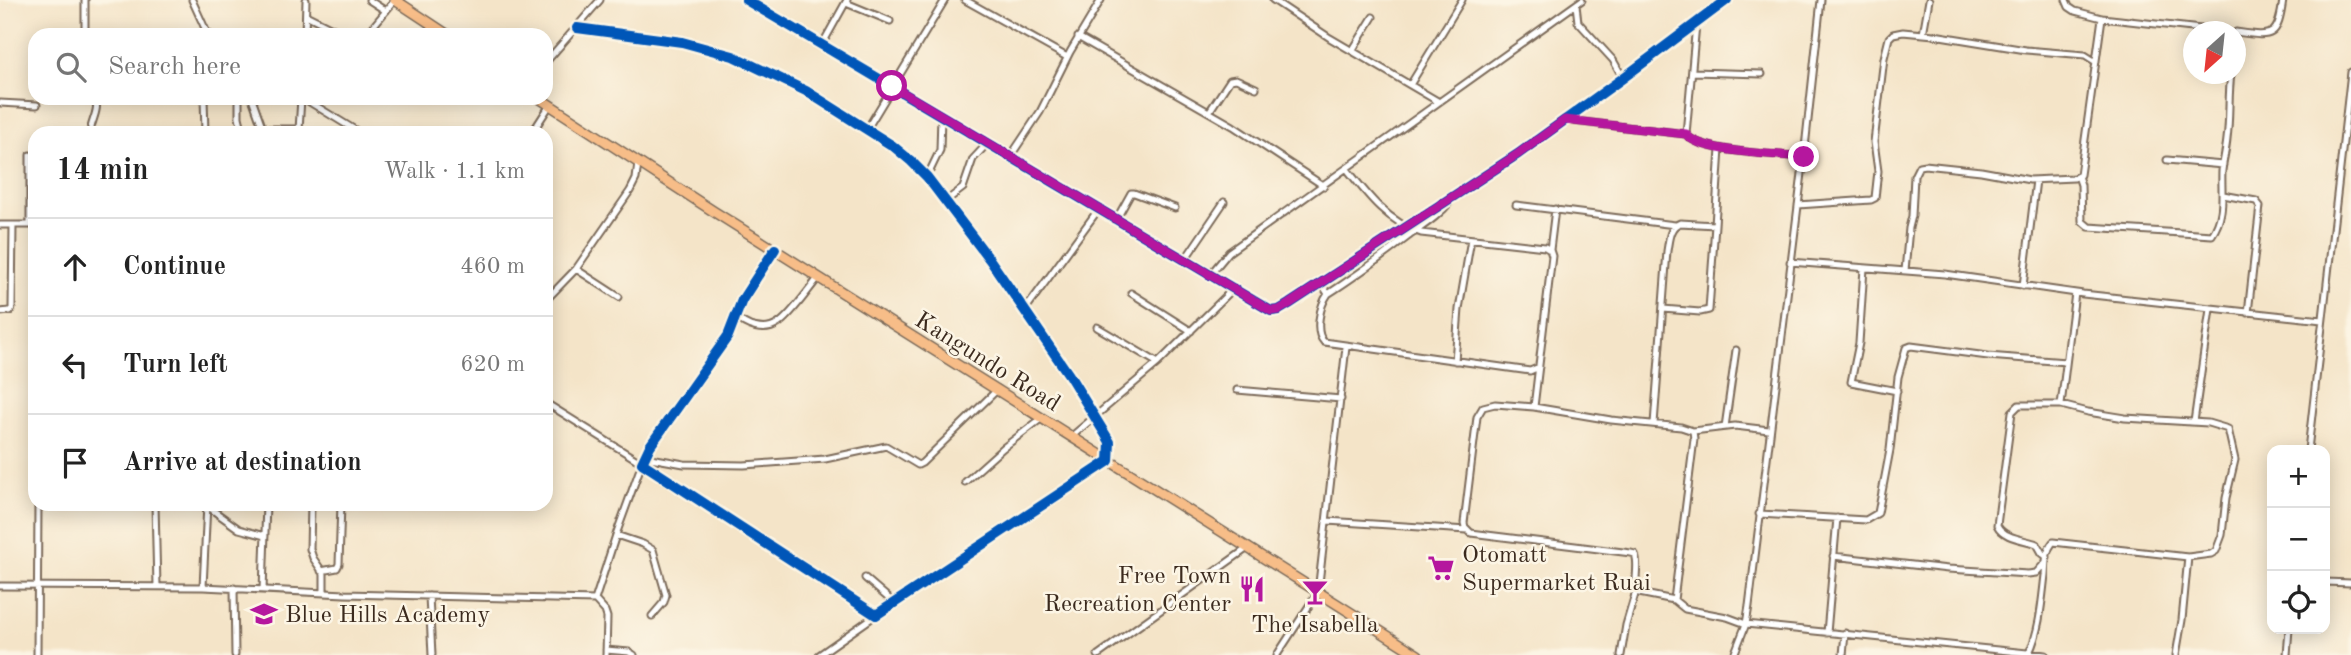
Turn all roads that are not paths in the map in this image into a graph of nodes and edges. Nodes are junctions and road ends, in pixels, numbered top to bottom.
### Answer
1 (85, 0) edge
2 (192, 0) edge
3 (306, 0) edge
4 (369, 0) edge
5 (395, 0) edge
6 (600, 0) edge
7 (746, 0) edge
8 (945, 0) edge
9 (965, 0) edge
10 (1101, 0) edge
11 (1273, 0) edge
12 (1462, 0) edge
13 (1582, 0) edge
14 (1727, 0) edge
15 (1821, 0) edge
16 (1929, 0) edge
17 (2066, 0) edge
18 (2283, 0) edge
19 (847, 1) edge
20 (1576, 5) junction
21 (386, 10) junction
22 (306, 15) junction
23 (1373, 17) dead end
24 (2102, 18) junction
25 (202, 21) junction
26 (890, 21) dead end
27 (1696, 24) junction
28 (2183, 27) edge
29 (85, 28) edge
30 (202, 28) edge
31 (205, 28) edge
32 (305, 28) edge
33 (332, 28) edge
34 (372, 28) edge
35 (437, 28) edge
36 (577, 28) junction
37 (1923, 34) junction
38 (2246, 34) edge
39 (1078, 37) junction
40 (2098, 43) junction
41 (822, 45) junction
42 (1352, 51) junction
43 (553, 54) edge
44 (2085, 55) junction
45 (1067, 57) junction
46 (2095, 62) junction
47 (1693, 72) junction
48 (2351, 72) edge
49 (1762, 74) dead end
50 (1623, 78) junction
51 (2230, 84) edge
52 (1410, 85) junction
53 (892, 86) junction
54 (1256, 88) dead end
55 (1439, 102) junction
56 (0, 103) edge
57 (28, 105) edge
58 (97, 105) edge
59 (204, 105) edge
60 (239, 105) edge
61 (254, 105) edge
62 (301, 105) edge
63 (314, 105) edge
64 (550, 105) joint
65 (1209, 112) junction
66 (941, 116) junction
67 (1565, 120) junction
68 (92, 126) edge
69 (205, 126) edge
70 (241, 126) edge
71 (261, 126) edge
72 (299, 126) edge
73 (348, 126) edge
74 (536, 126) edge
75 (867, 129) junction
76 (1686, 134) junction
77 (987, 144) junction
78 (1720, 149) junction
79 (1804, 157) junction
80 (1010, 158) junction
81 (2167, 160) dead end
82 (638, 161) junction
83 (2223, 165) junction
84 (1348, 169) junction
85 (2078, 176) junction
86 (927, 177) junction
87 (2036, 180) junction
88 (1324, 186) junction
89 (1455, 195) junction
90 (2223, 195) junction
91 (946, 201) junction
92 (1224, 202) dead end
93 (1516, 205) dead end
94 (1798, 205) junction
95 (1175, 208) dead end
96 (1555, 209) junction
97 (1098, 210) junction
98 (1116, 220) junction
99 (0, 225) edge
100 (28, 225) edge
101 (1675, 225) junction
102 (1714, 225) junction
103 (13, 226) junction
104 (1405, 228) junction
105 (1416, 231) junction
106 (1471, 239) junction
107 (775, 249) junction
108 (1550, 250) junction
109 (1184, 261) junction
110 (1790, 262) junction
111 (1864, 268) junction
112 (576, 269) junction
113 (1905, 271) junction
114 (1209, 276) junction
115 (819, 277) junction
116 (1321, 283) junction
117 (2023, 286) junction
118 (1232, 290) junction
119 (553, 293) edge
120 (1131, 293) dead end
121 (1328, 293) junction
122 (2075, 293) junction
123 (620, 298) dead end
124 (1663, 309) junction
125 (2210, 309) junction
126 (1025, 310) junction
127 (0, 313) edge
128 (2248, 313) junction
129 (736, 316) junction
130 (2322, 320) junction
131 (1097, 327) dead end
132 (1191, 331) junction
133 (1346, 347) junction
134 (1736, 350) dead end
135 (1455, 360) junction
136 (2066, 362) junction
137 (1158, 363) junction
138 (1539, 368) junction
139 (1530, 370) junction
140 (1537, 379) junction
141 (998, 389) junction
142 (1237, 390) dead end
143 (1897, 391) junction
144 (1341, 399) junction
145 (2061, 405) junction
146 (553, 407) edge
147 (1534, 407) junction
148 (1042, 418) junction
149 (1095, 418) junction
150 (2194, 422) junction
151 (1654, 424) junction
152 (1725, 427) junction
153 (1769, 430) junction
154 (1693, 431) junction
155 (1071, 437) junction
156 (2309, 445) edge
157 (644, 460) junction
158 (1109, 461) junction
159 (965, 482) dead end
160 (38, 511) edge
161 (155, 511) edge
162 (207, 511) edge
163 (215, 511) edge
164 (266, 511) edge
165 (312, 511) edge
166 (341, 511) edge
167 (1759, 514) junction
168 (1837, 518) junction
169 (1327, 522) junction
170 (1467, 530) junction
171 (265, 536) junction
172 (616, 536) junction
173 (1249, 547) junction
174 (1833, 556) junction
175 (2188, 557) junction
176 (2046, 560) junction
177 (321, 571) junction
178 (865, 578) dead end
179 (2330, 582) edge
180 (2351, 583) edge
181 (0, 586) edge
182 (37, 586) junction
183 (157, 586) junction
184 (203, 587) junction
185 (234, 589) junction
186 (263, 590) junction
187 (1636, 591) junction
188 (1318, 592) junction
189 (324, 593) junction
190 (429, 596) junction
191 (596, 600) junction
192 (1674, 600) junction
193 (894, 603) junction
194 (876, 615) junction
195 (652, 616) dead end
196 (1746, 624) junction
197 (1827, 633) junction
198 (1845, 633) junction
199 (2289, 634) edge
200 (1975, 652) edge
201 (606, 653) edge
202 (2029, 653) junction
203 (37, 655) edge
204 (235, 655) edge
205 (432, 655) edge
206 (634, 655) edge
207 (819, 655) edge
208 (1098, 655) edge
209 (1277, 655) edge
210 (1418, 655) edge
211 (1621, 655) edge
212 (1734, 655) edge
213 (1843, 655) edge
214 (2046, 655) edge
215 (2176, 655) edge
216 (2287, 655) edge

1 - 29 street
2 - 25 street
3 - 22 street
4 - 21 street
5 - 21 street
5 - 35 highway
6 - 36 street
7 - 41 street
8 - 53 street
9 - 45 street
10 - 39 street
11 - 42 street
12 - 52 street
13 - 20 street
14 - 27 street
15 - 79 street
16 - 37 street
17 - 24 street
18 - 38 street
19 - 26 street
19 - 41 street
20 - 50 street
20 - 55 street
21 - 34 street
22 - 32 street
22 - 33 street
23 - 42 street
24 - 28 street
24 - 40 street
25 - 30 street
25 - 31 street
27 - 47 street
27 - 50 street
36 - 43 street
36 - 75 street
37 - 44 street
37 - 94 street
39 - 45 street
39 - 65 street
40 - 44 street
40 - 46 street
41 - 53 street
42 - 52 street
44 - 46 street
45 - 80 street
46 - 85 street
47 - 49 street
47 - 76 street
48 - 130 street
50 - 67 street
51 - 83 street
52 - 55 street
53 - 66 street
53 - 75 street
54 - 65 street
55 - 84 street
56 - 57 street
58 - 68 street
59 - 69 street
60 - 70 street
61 - 71 street
62 - 72 street
63 - 73 street
64 - 74 street
64 - 82 highway, Kangundo Road
65 - 88 street
66 - 77 street
66 - 86 street
67 - 76 street
67 - 89 street
75 - 86 street
76 - 78 street
77 - 80 street
77 - 91 street
78 - 79 street
78 - 102 street
79 - 94 street
80 - 97 street
81 - 83 street
82 - 107 highway, Kangundo Road
82 - 112 street
83 - 90 street
84 - 88 street
84 - 104 street
85 - 87 street
85 - 90 street
86 - 91 street
87 - 113 street
87 - 117 street
88 - 114 street
89 - 104 street
89 - 105 street
90 - 128 street
91 - 126 street
92 - 109 street
93 - 96 street
94 - 110 street
95 - 98 street
96 - 101 street
96 - 108 street
97 - 98 street
97 - 126 street
98 - 109 street
99 - 103 street
100 - 103 street
101 - 102 street
101 - 124 street
102 - 124 street
103 - 127 street
104 - 105 street
104 - 116 street
105 - 106 street
105 - 121 street
106 - 108 street
106 - 135 street
107 - 115 highway, Kangundo Road
107 - 129 street
108 - 138 street
109 - 114 street
110 - 111 street
110 - 153 street
111 - 113 street
111 - 143 street
112 - 119 street
112 - 123 street
113 - 117 street
114 - 118 street
115 - 129 street
115 - 141 highway, Kangundo Road
116 - 118 street
116 - 121 street
117 - 122 street
118 - 132 street
120 - 132 street
121 - 133 street
122 - 125 street
122 - 136 street
124 - 151 street
125 - 128 street
125 - 150 street
126 - 149 street
128 - 130 street
129 - 157 street
130 - 156 street
131 - 137 street
132 - 137 street
133 - 135 street
133 - 144 street
134 - 152 street
135 - 139 street
136 - 143 street
136 - 145 street
137 - 149 street
138 - 139 street
138 - 140 street
139 - 140 street
140 - 147 street
141 - 148 highway, Kangundo Road
141 - 157 street
142 - 144 street
143 - 168 street
144 - 169 street
145 - 150 street
145 - 176 street
146 - 157 street
147 - 151 street
147 - 170 street
148 - 155 highway, Kangundo Road
148 - 159 street
149 - 155 street
149 - 158 street
150 - 175 street
151 - 154 street
152 - 153 street
152 - 154 street
153 - 167 street
154 - 192 street
155 - 158 highway, Kangundo Road
157 - 172 street
157 - 194 street
158 - 173 highway, Kangundo Road
158 - 193 street
160 - 182 street
161 - 183 street
162 - 184 street
163 - 171 street
164 - 171 street
165 - 177 street
166 - 177 street
167 - 168 street
167 - 196 street
168 - 174 street
169 - 170 street
169 - 188 street
170 - 187 street
171 - 186 street
172 - 191 street
172 - 195 street
173 - 188 highway, Kangundo Road
173 - 208 street
174 - 176 street
174 - 197 street
175 - 176 street
175 - 215 street
176 - 202 street
177 - 189 street
178 - 193 street
179 - 180 street
181 - 182 street
182 - 183 street
182 - 203 street
183 - 184 street
184 - 185 street
185 - 186 street
185 - 204 street
186 - 189 street
187 - 192 street
187 - 211 street
188 - 209 street
188 - 210 highway, Kangundo Road
189 - 190 street
190 - 191 street
190 - 205 street
191 - 201 street
192 - 196 street
193 - 194 street
194 - 207 street
196 - 197 street
196 - 212 street
197 - 198 street
198 - 200 street
198 - 213 street
199 - 216 street
200 - 202 street
201 - 206 street
202 - 214 street

